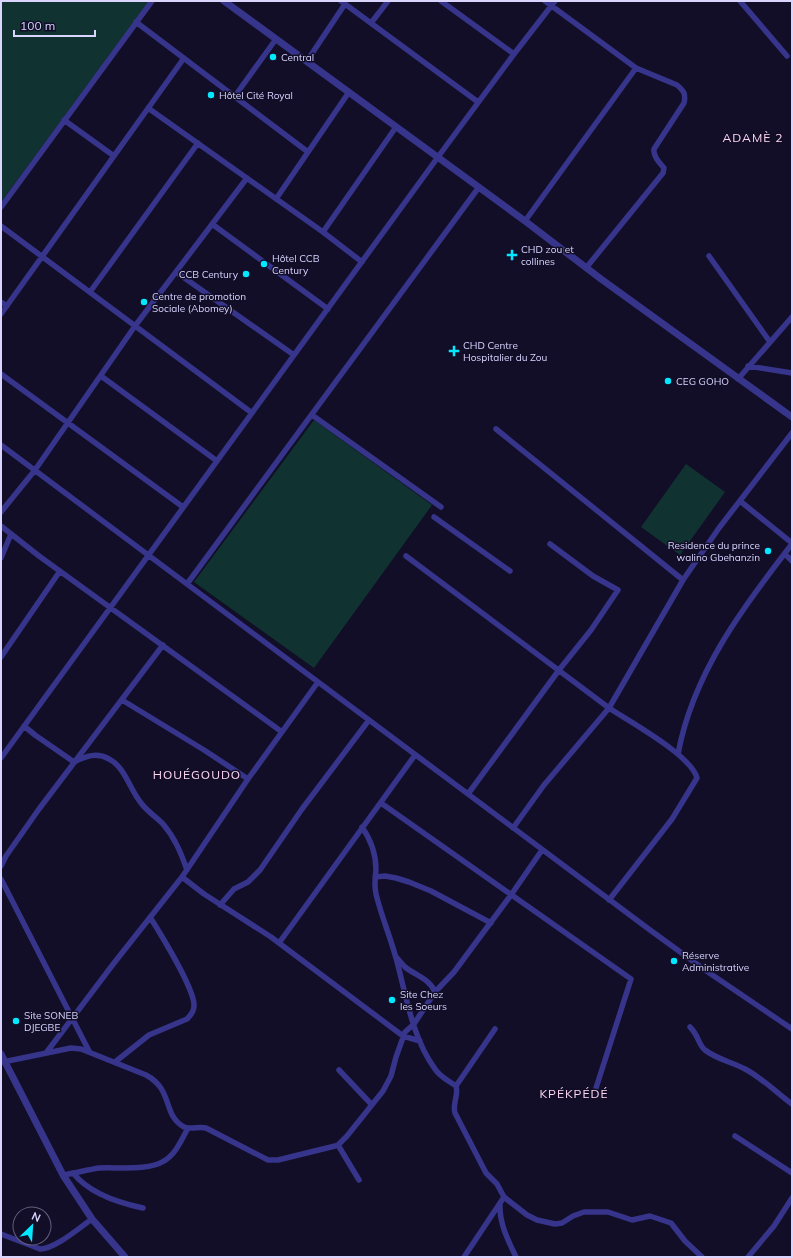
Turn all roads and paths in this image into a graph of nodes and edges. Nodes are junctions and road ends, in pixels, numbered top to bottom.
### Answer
1 (152, 1) edge
2 (224, 1) edge
3 (388, 1) edge
4 (441, 1) edge
5 (545, 1) edge
6 (740, 1) edge
7 (343, 2) edge
8 (553, 3) edge
9 (136, 22) junction
10 (371, 23) junction
11 (276, 39) junction
12 (514, 54) junction
13 (787, 56) dead end
14 (184, 58) junction
15 (307, 61) junction
16 (636, 68) junction
17 (349, 92) junction
18 (235, 96) junction
19 (478, 102) junction
20 (148, 108) junction
21 (64, 120) junction
22 (396, 127) junction
23 (198, 143) junction
24 (308, 152) junction
25 (114, 156) junction
26 (438, 157) junction
27 (247, 178) junction
28 (479, 187) junction
29 (276, 199) junction
30 (1, 207) edge
31 (525, 221) junction
32 (212, 224) junction
33 (1, 226) edge
34 (322, 232) junction
35 (709, 256) dead end
36 (42, 257) junction
37 (362, 262) junction
38 (586, 268) junction
39 (176, 272) junction
40 (90, 292) junction
41 (1, 302) edge
42 (6, 306) junction
43 (328, 309) junction
44 (1, 314) edge
45 (792, 317) edge
46 (135, 326) junction
47 (770, 342) junction
48 (294, 355) junction
49 (748, 366) junction
50 (792, 372) edge
51 (1, 374) edge
52 (101, 376) junction
53 (738, 379) junction
54 (252, 413) junction
55 (312, 415) junction
56 (792, 417) edge
57 (68, 423) junction
58 (496, 429) dead end
59 (792, 433) edge
60 (3, 447) edge
61 (217, 461) junction
62 (35, 470) junction
63 (740, 501) junction
64 (441, 507) dead end
65 (183, 508) junction
66 (1, 512) edge
67 (434, 517) dead end
68 (1, 526) edge
69 (10, 534) junction
70 (550, 544) dead end
71 (792, 544) edge
72 (785, 554) junction
73 (148, 555) junction
74 (406, 556) dead end
75 (1, 558) edge
76 (792, 561) edge
77 (60, 571) junction
78 (510, 571) dead end
79 (684, 580) junction
80 (187, 584) junction
81 (110, 608) junction
82 (163, 645) junction
83 (1, 657) edge
84 (559, 670) junction
85 (318, 682) junction
86 (122, 700) junction
87 (609, 708) junction
88 (368, 720) junction
89 (24, 726) junction
90 (282, 732) junction
91 (678, 754) junction
92 (415, 755) junction
93 (1, 758) edge
94 (74, 762) junction
95 (248, 779) junction
96 (468, 794) junction
97 (381, 803) junction
98 (362, 827) junction
99 (513, 828) junction
100 (542, 850) junction
101 (1, 866) edge
102 (187, 870) junction
103 (182, 877) junction
104 (375, 877) junction
105 (1, 879) edge
106 (511, 895) junction
107 (609, 900) junction
108 (220, 905) junction
109 (150, 917) junction
110 (491, 923) junction
111 (279, 943) junction
112 (396, 956) junction
113 (436, 992) junction
114 (72, 1018) junction
115 (414, 1024) junction
116 (690, 1028) dead end
117 (495, 1029) dead end
118 (792, 1030) edge
119 (403, 1036) junction
120 (420, 1041) junction
121 (89, 1051) junction
122 (46, 1053) junction
123 (1, 1054) edge
124 (3, 1062) edge
125 (115, 1062) junction
126 (339, 1070) dead end
127 (456, 1086) junction
128 (596, 1088) dead end
129 (792, 1104) edge
130 (372, 1105) junction
131 (188, 1128) junction
132 (735, 1136) dead end
133 (338, 1144) junction
134 (74, 1173) junction
135 (792, 1174) edge
136 (62, 1175) junction
137 (359, 1180) dead end
138 (504, 1197) junction
139 (792, 1198) edge
140 (500, 1203) junction
141 (143, 1208) dead end
142 (92, 1219) junction
143 (1, 1234) edge
144 (124, 1257) edge
145 (464, 1257) edge
146 (516, 1257) edge
147 (702, 1257) edge
148 (748, 1257) edge

1 - 9 street
2 - 11 street
3 - 10 street
4 - 12 street
5 - 8 street
6 - 13 street
7 - 10 street
7 - 15 street
8 - 12 street
8 - 16 street
9 - 14 street
9 - 21 street
10 - 19 street
11 - 15 street
11 - 18 street
12 - 19 street
14 - 18 street
14 - 20 street
15 - 17 street
16 - 31 street
16 - 38 street
17 - 22 street
17 - 24 street
18 - 24 street
19 - 26 street
20 - 23 street
20 - 25 street
21 - 25 street
21 - 30 street
22 - 26 street
22 - 34 street
23 - 27 street
23 - 40 street
24 - 29 street
25 - 36 street
26 - 28 street
26 - 37 street
27 - 29 street
27 - 32 street
28 - 31 street
28 - 55 street
29 - 34 street
31 - 38 street
32 - 39 street
32 - 43 street
33 - 36 street
34 - 37 street
35 - 47 street
36 - 40 street
36 - 42 street
37 - 43 street
38 - 53 street
39 - 46 street
39 - 48 street
40 - 46 street
41 - 42 street
42 - 44 street
43 - 48 street
45 - 47 street
46 - 52 street
46 - 54 street
47 - 49 street
48 - 54 street
49 - 50 street
49 - 53 street
51 - 57 street
52 - 57 street
52 - 61 street
53 - 56 street
54 - 61 street
55 - 64 street
55 - 80 street
57 - 62 street
57 - 65 street
58 - 79 street
59 - 63 street
60 - 62 street
61 - 65 street
62 - 66 street
62 - 73 street
63 - 71 street
63 - 79 street
65 - 73 street
67 - 78 street
68 - 69 street
69 - 75 street
69 - 77 street
70 - 84 street
71 - 72 street
72 - 76 street
72 - 91 street
73 - 80 street
73 - 81 street
74 - 84 street
77 - 81 street
77 - 83 street
79 - 87 street
80 - 85 street
81 - 82 street
81 - 89 street
82 - 86 street
82 - 90 street
84 - 87 street
84 - 96 street
85 - 88 street
85 - 90 street
86 - 94 street
86 - 95 street
87 - 91 street
87 - 99 street
88 - 92 street
88 - 108 street
89 - 93 street
89 - 94 street
90 - 95 street
91 - 107 street
92 - 96 street
92 - 97 street
94 - 101 street
94 - 102 street
95 - 102 street
96 - 99 street
97 - 98 street
97 - 106 street
98 - 104 street
98 - 111 street
99 - 100 street
100 - 106 street
100 - 107 street
102 - 103 street
103 - 108 street
103 - 109 street
104 - 110 street
104 - 112 street
105 - 114 street
106 - 110 street
106 - 128 street
107 - 118 street
108 - 111 street
109 - 114 street
109 - 125 street
110 - 113 street
111 - 119 street
112 - 113 street
112 - 115 street
113 - 115 street
114 - 121 street
114 - 122 street
115 - 119 street
115 - 120 street
116 - 129 street
117 - 127 street
119 - 120 street
119 - 130 street
120 - 127 street
121 - 122 street
121 - 125 street
122 - 124 street
123 - 124 street
124 - 136 street
125 - 131 street
126 - 130 street
127 - 138 street
130 - 133 street
131 - 133 street
131 - 134 street
132 - 135 street
133 - 137 street
134 - 136 street
134 - 141 street
136 - 142 street
138 - 140 street
138 - 147 street
139 - 148 street
140 - 145 street
140 - 146 street
142 - 143 street
142 - 144 street

